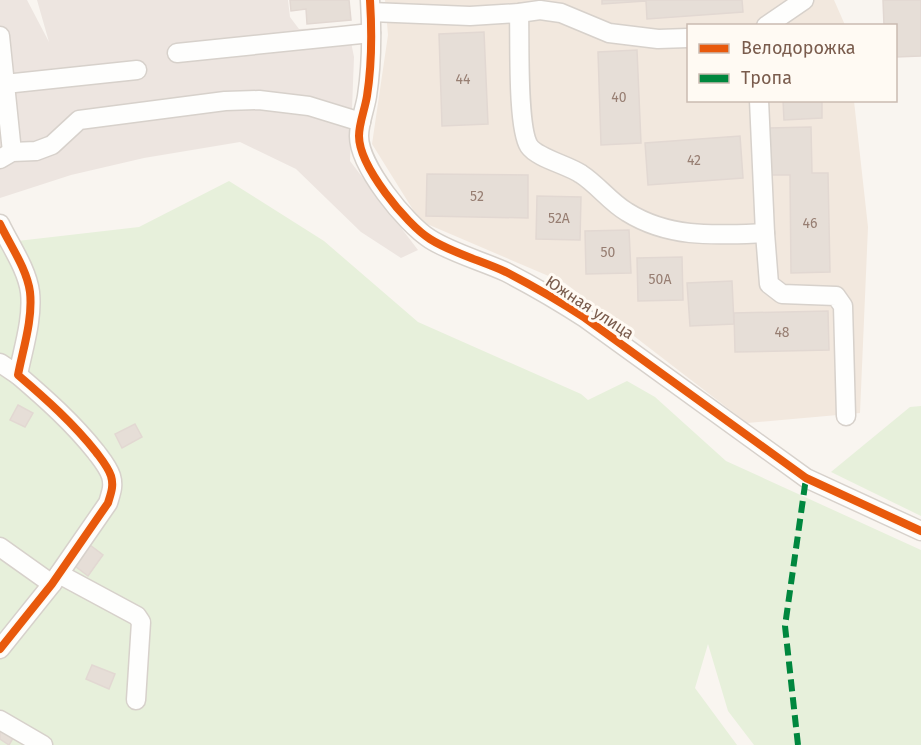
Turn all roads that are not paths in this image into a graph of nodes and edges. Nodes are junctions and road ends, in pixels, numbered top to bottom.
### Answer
1 (804, 0) edge
2 (540, 5) edge
3 (371, 6) edge
4 (519, 13) junction
5 (769, 24) edge
6 (371, 33) junction
7 (0, 36) edge
8 (687, 38) edge
9 (177, 53) dead end
10 (137, 70) dead end
11 (5, 84) junction
12 (759, 102) edge
13 (361, 122) junction
14 (6, 155) edge
15 (0, 224) edge
16 (765, 233) junction
17 (0, 363) edge
18 (18, 375) junction
19 (846, 417) dead end
20 (921, 531) edge
21 (0, 547) edge
22 (56, 579) junction
23 (0, 649) edge
24 (136, 700) dead end
25 (0, 720) edge
26 (43, 745) edge

1 - 5 street
2 - 4 street
2 - 8 street
3 - 4 street
3 - 6 street, Южная улица
4 - 16 street
6 - 9 street
6 - 13 street, Южная улица
7 - 11 street
10 - 11 street
11 - 14 street
12 - 16 street
13 - 14 street
13 - 20 street, Южная улица
15 - 18 street
16 - 19 street
17 - 18 street
18 - 22 street
21 - 22 street
22 - 23 street
22 - 24 street
25 - 26 street

